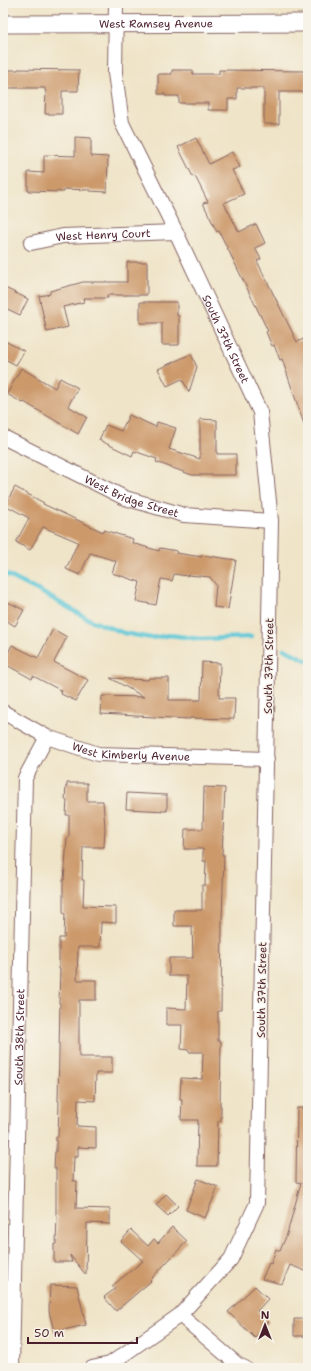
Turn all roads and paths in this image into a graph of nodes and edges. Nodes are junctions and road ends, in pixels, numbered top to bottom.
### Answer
1 (116, 3) edge
2 (308, 22) edge
3 (3, 24) edge
4 (115, 24) junction
5 (176, 232) junction
6 (31, 243) dead end
7 (3, 437) edge
8 (271, 521) junction
9 (3, 712) edge
10 (47, 737) junction
11 (267, 759) junction
12 (180, 1315) junction
13 (12, 1368) edge
14 (92, 1368) edge
15 (245, 1368) edge

1 - 4 street, South 37th Street
2 - 4 street, West Ramsey Avenue
3 - 4 street, West Ramsey Avenue
4 - 5 street, South 37th Street
5 - 6 street, West Henry Court
5 - 8 street, South 37th Street
7 - 8 street, West Bridge Street
8 - 11 street, South 37th Street
9 - 10 street, West Kimberly Avenue
10 - 11 street, West Kimberly Avenue
10 - 13 street, South 38th Street
11 - 12 street, South 37th Street
12 - 14 street, South 37th Street
12 - 15 street

